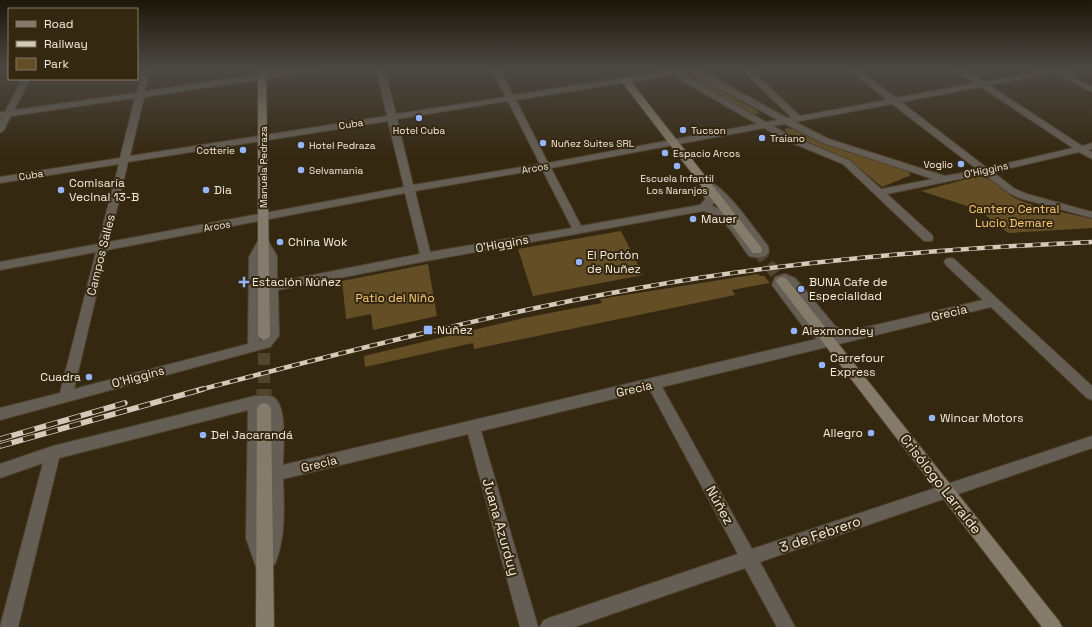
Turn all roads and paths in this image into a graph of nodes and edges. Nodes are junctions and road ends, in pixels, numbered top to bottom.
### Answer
1 (15, 97) edge
2 (118, 97) edge
3 (139, 97) edge
4 (262, 97) edge
5 (387, 97) edge
6 (521, 97) edge
7 (638, 97) edge
8 (716, 97) edge
9 (744, 97) edge
10 (775, 97) edge
11 (889, 97) edge
12 (913, 97) edge
13 (1002, 97) edge
14 (510, 99) junction
15 (894, 101) junction
16 (4, 114) edge
17 (392, 117) junction
18 (798, 119) junction
19 (786, 121) junction
20 (763, 125) junction
21 (0, 130) edge
22 (263, 138) junction
23 (673, 142) junction
24 (1092, 146) edge
25 (1081, 149) junction
26 (1092, 156) edge
27 (125, 160) junction
28 (545, 166) junction
29 (985, 171) junction
30 (944, 179) junction
31 (0, 180) edge
32 (705, 183) junction
33 (409, 189) junction
34 (879, 193) junction
35 (703, 208) junction
36 (1092, 214) edge
37 (263, 218) junction
38 (578, 230) junction
39 (928, 238) dead end
40 (263, 242) junction
41 (103, 247) junction
42 (757, 250) tunnel mouth
43 (426, 257) junction
44 (950, 262) dead end
45 (0, 266) edge
46 (782, 281) tunnel mouth
47 (272, 287) junction
48 (992, 302) junction
49 (269, 335) junction
50 (849, 336) junction
51 (829, 341) junction
52 (254, 347) junction
53 (654, 384) junction
54 (1092, 394) edge
55 (66, 395) junction
56 (263, 404) junction
57 (0, 414) edge
58 (473, 427) junction
59 (1092, 442) edge
60 (53, 453) junction
61 (0, 471) edge
62 (276, 474) junction
63 (947, 491) junction
64 (749, 558) junction
65 (265, 571) junction
66 (9, 627) edge
67 (265, 627) edge
68 (529, 627) edge
69 (550, 627) edge
70 (786, 627) edge
71 (1053, 627) edge

1 - 16 street
2 - 16 street
3 - 27 street, Campos Salles
4 - 22 street, Manuela Pedraza
5 - 17 street
6 - 14 street, Cuba
7 - 23 street
8 - 20 street
9 - 19 street
10 - 18 street
11 - 15 street
12 - 15 street, Arcos
13 - 25 street
14 - 17 street, Cuba
14 - 28 street
15 - 18 street, Arcos
15 - 29 street
16 - 21 street
17 - 22 street, Cuba
17 - 33 street
18 - 19 street, Arcos
19 - 20 street, Arcos
19 - 30 street
20 - 23 street, Arcos
20 - 34 street
22 - 27 street, Cuba
22 - 37 street, Manuela Pedraza
23 - 28 street, Arcos
23 - 32 street
24 - 25 street, O'Higgins
25 - 26 street
25 - 29 street, O'Higgins
27 - 31 street, Cuba
27 - 41 street, Campos Salles
28 - 33 street, Arcos
28 - 38 street
29 - 30 street, O'Higgins
29 - 36 street
30 - 34 street, O'Higgins
32 - 35 street
32 - 35 street
32 - 42 street
33 - 37 street, Arcos
33 - 43 street
34 - 39 street
35 - 38 street, O'Higgins
37 - 40 street, Manuela Pedraza
37 - 41 street, Arcos
38 - 43 street, O'Higgins
40 - 47 street, Manuela Pedraza
40 - 49 street, Manuela Pedraza
40 - 52 street, Manuela Pedraza
41 - 45 street, Arcos
41 - 55 street, Campos Salles
43 - 47 street, O'Higgins
44 - 48 street
46 - 51 street, Crisólogo Larralde
47 - 49 street, Manuela Pedraza
48 - 50 street, Grecia
48 - 54 street
49 - 52 street, O'Higgins
50 - 51 street, Grecia
50 - 51 street, Crisólogo Larralde
51 - 53 street, Grecia
51 - 63 street, Crisólogo Larralde
52 - 55 street, O'Higgins
53 - 58 street, Grecia
53 - 64 street, Núñez
55 - 57 street, O'Higgins
56 - 60 street
56 - 62 street
56 - 65 street
58 - 62 street, Grecia
58 - 68 street, Juana Azurduy
59 - 63 street, 3 de Febrero
60 - 61 street
60 - 66 street
62 - 65 street
63 - 64 street, 3 de Febrero
63 - 71 street, Crisólogo Larralde
64 - 69 street, 3 de Febrero
64 - 70 street, Núñez
65 - 67 street

